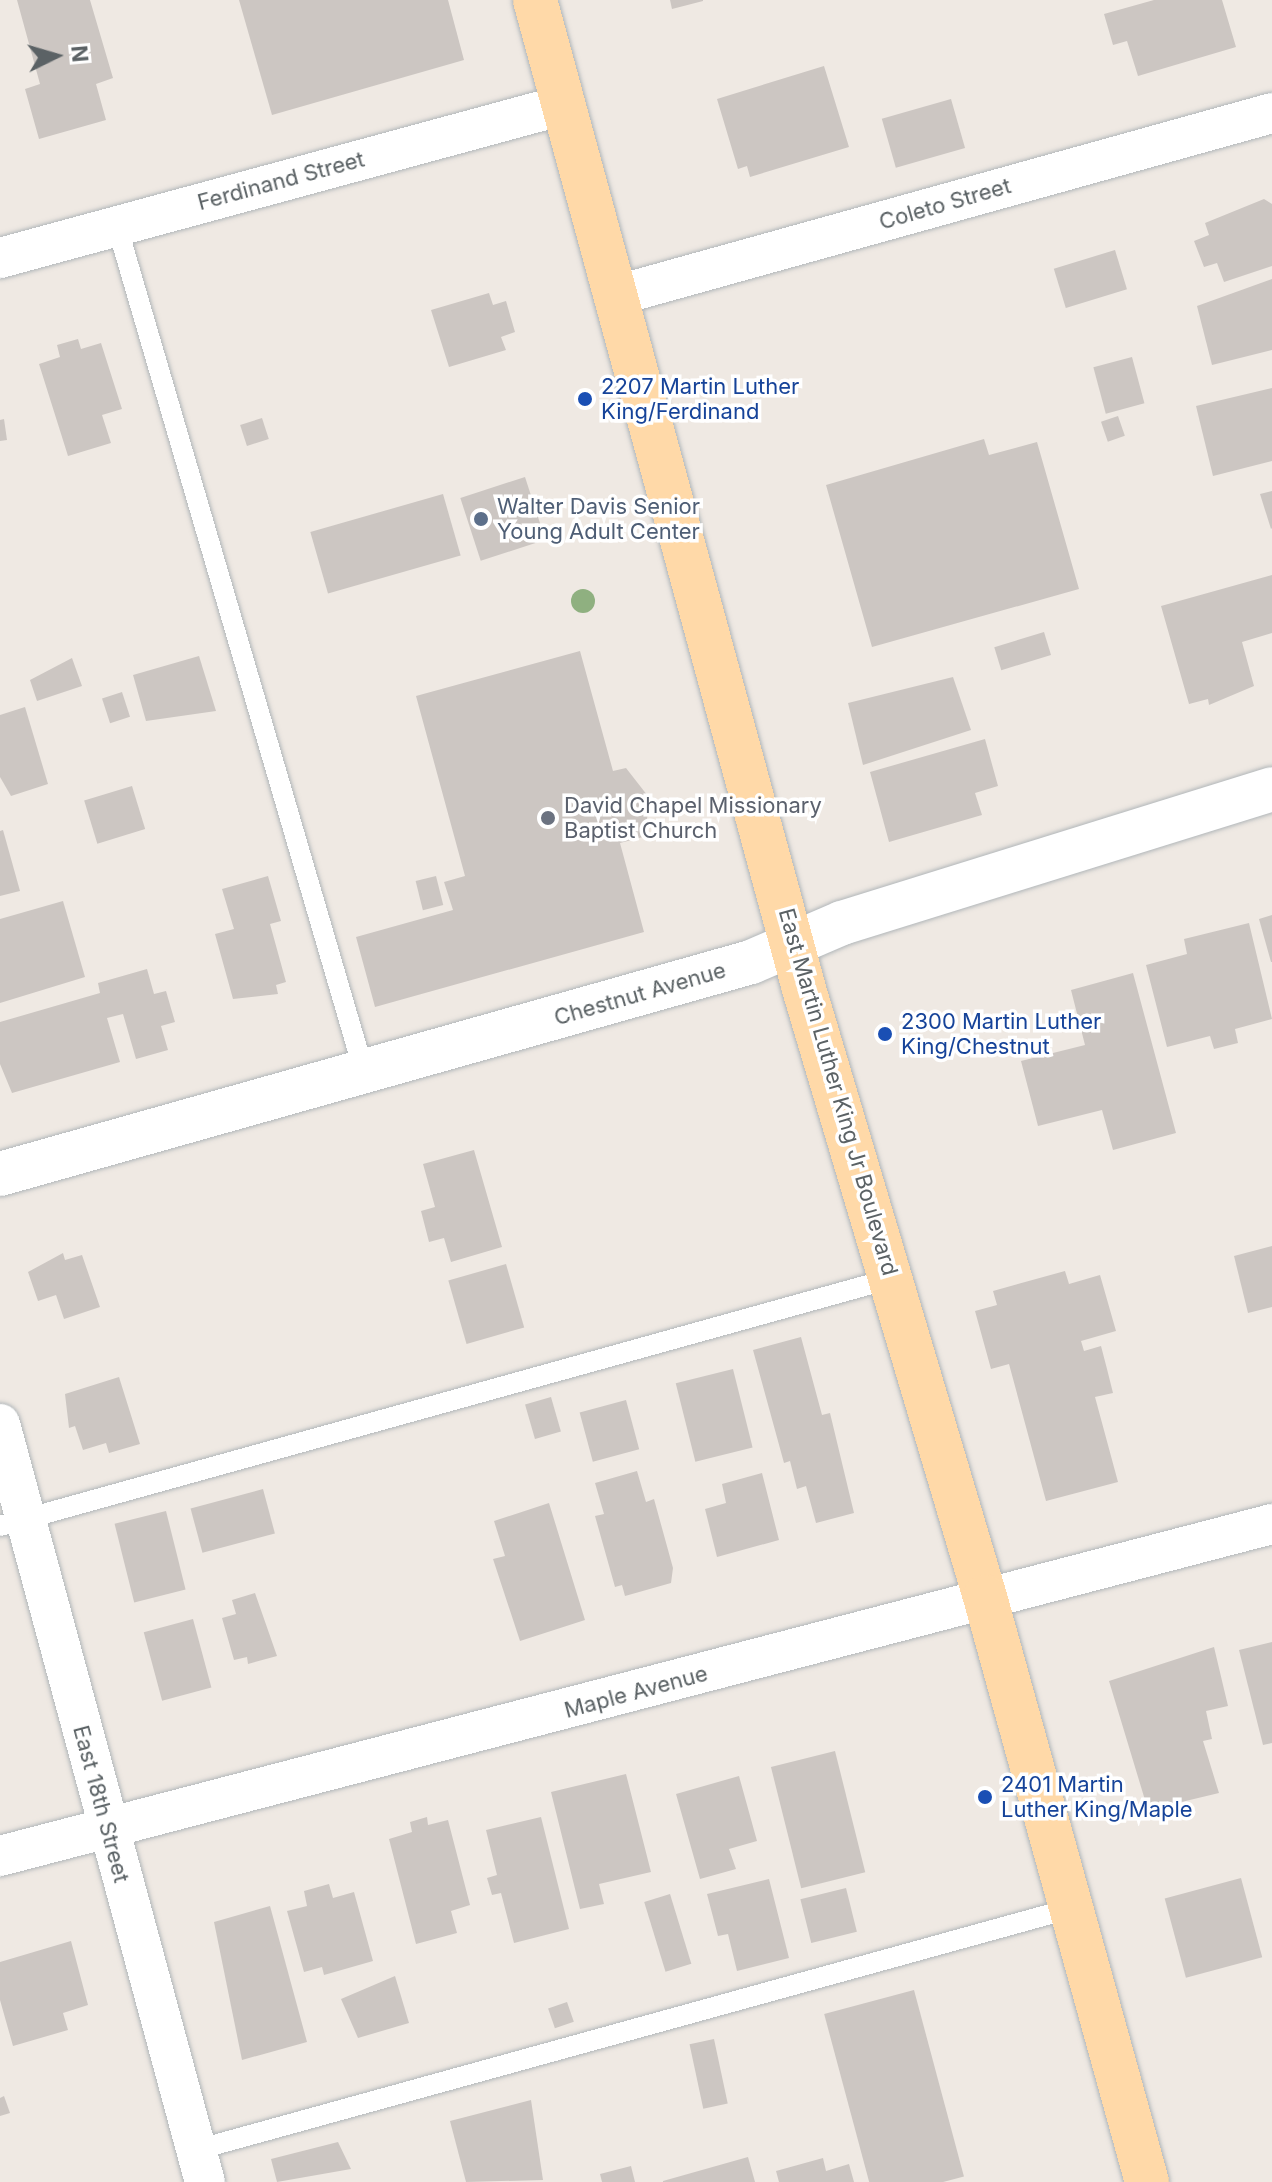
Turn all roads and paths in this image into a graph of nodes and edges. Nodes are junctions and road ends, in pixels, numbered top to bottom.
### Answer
1 (535, 0) edge
2 (563, 105) junction
3 (1272, 113) edge
4 (117, 226) junction
5 (0, 258) edge
6 (618, 295) junction
7 (1272, 789) edge
8 (791, 941) junction
9 (364, 1072) junction
10 (0, 1174) edge
11 (893, 1278) junction
12 (0, 1424) edge
13 (12, 1523) edge
14 (1272, 1524) edge
15 (985, 1597) junction
16 (108, 1828) junction
17 (0, 1856) edge
18 (1072, 1908) junction
19 (200, 2166) edge
20 (1147, 2182) edge

1 - 2 main road, East Martin Luther King Jr Boulevard
2 - 4 street, Ferdinand Street
2 - 6 main road, East Martin Luther King Jr Boulevard
3 - 6 street, Coleto Street
4 - 5 street, Ferdinand Street
4 - 9 lane
6 - 8 main road, East Martin Luther King Jr Boulevard
7 - 8 main road, Chestnut Avenue
8 - 9 main road, Chestnut Avenue
8 - 11 main road, East Martin Luther King Jr Boulevard
9 - 10 main road, Chestnut Avenue
11 - 13 lane
11 - 15 main road, East Martin Luther King Jr Boulevard
12 - 13 street, East 18th Street
13 - 16 street, East 18th Street
14 - 15 street, Maple Avenue
15 - 16 street, Maple Avenue
15 - 18 main road, East Martin Luther King Jr Boulevard
16 - 17 street, Maple Avenue
16 - 19 street, East 18th Street
18 - 19 lane
18 - 20 main road, East Martin Luther King Jr Boulevard

